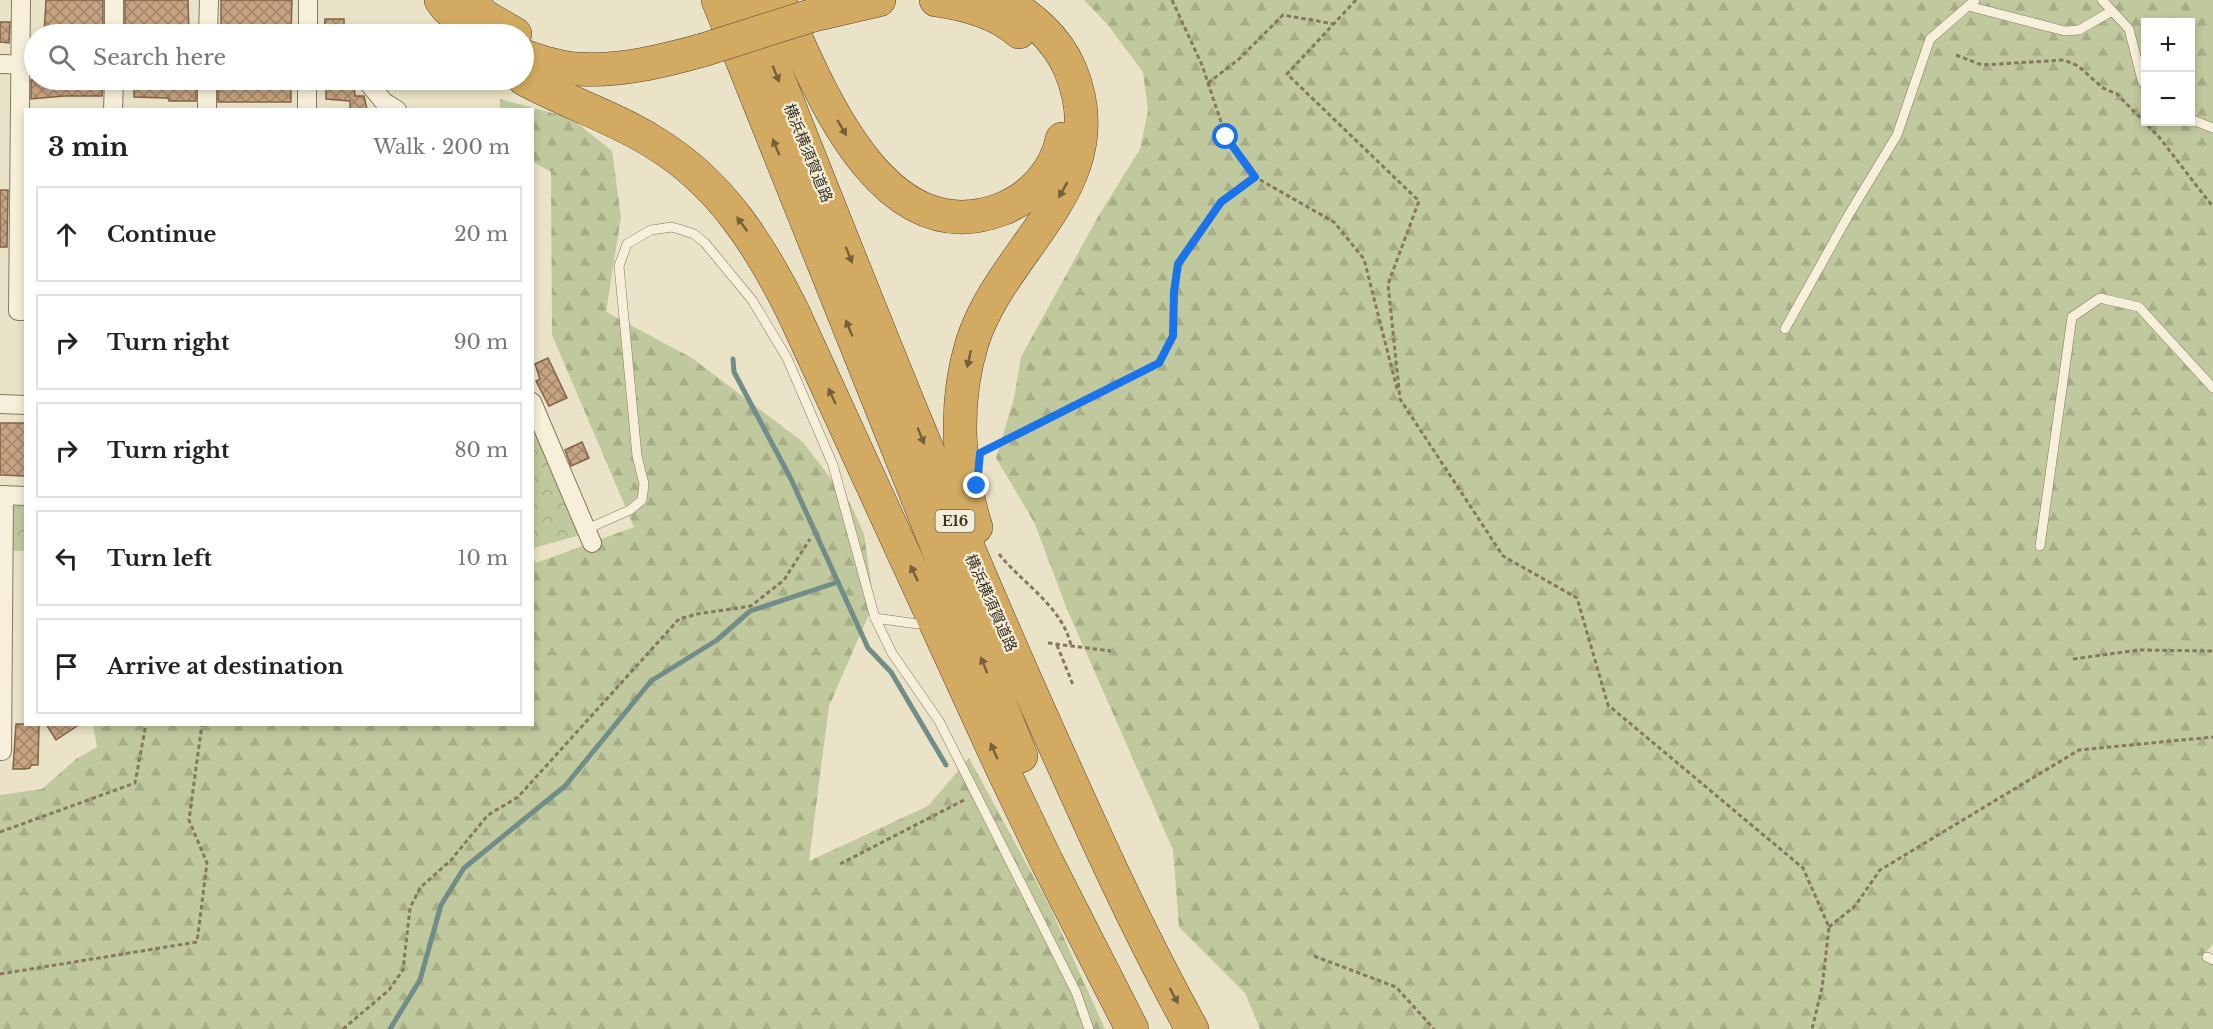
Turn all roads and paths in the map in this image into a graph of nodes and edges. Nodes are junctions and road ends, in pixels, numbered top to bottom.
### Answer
1 (21, 0) edge
2 (114, 0) edge
3 (209, 0) edge
4 (308, 0) edge
5 (425, 0) edge
6 (441, 0) edge
7 (468, 0) edge
8 (718, 0) edge
9 (747, 0) edge
10 (779, 0) edge
11 (879, 0) edge
12 (936, 0) edge
13 (1000, 0) edge
14 (1172, 0) edge
15 (1356, 0) edge
16 (2102, 0) edge
17 (1971, 3) edge
18 (805, 8) edge
19 (2112, 11) junction
20 (114, 24) edge
21 (208, 24) edge
22 (308, 24) edge
23 (445, 24) edge
24 (467, 24) edge
25 (497, 24) edge
26 (1334, 24) junction
27 (24, 27) edge
28 (534, 41) edge
29 (698, 43) junction
30 (1956, 55) dead end
31 (534, 59) edge
32 (0, 64) edge
33 (24, 64) edge
34 (2141, 76) edge
35 (1208, 83) junction
36 (534, 84) edge
37 (27, 90) edge
38 (114, 90) edge
39 (207, 90) edge
40 (307, 90) edge
41 (374, 90) edge
42 (388, 107) edge
43 (26, 108) edge
44 (113, 108) edge
45 (207, 108) edge
46 (307, 108) edge
47 (2195, 121) edge
48 (2213, 128) edge
49 (24, 163) edge
50 (1255, 177) junction
51 (2213, 207) edge
52 (24, 311) edge
53 (1785, 329) dead end
54 (2213, 388) edge
55 (1400, 399) junction
56 (0, 404) edge
57 (24, 405) edge
58 (534, 407) edge
59 (980, 453) dead end
60 (2, 495) edge
61 (24, 496) edge
62 (590, 536) joint
63 (810, 539) dead end
64 (2040, 546) dead end
65 (994, 548) dead end
66 (2, 586) edge
67 (875, 618) junction
68 (918, 624) dead end
69 (1048, 643) dead end
70 (1057, 644) junction
71 (1071, 646) junction
72 (1111, 651) dead end
73 (2213, 651) edge
74 (2073, 659) dead end
75 (1, 668) edge
76 (1073, 685) dead end
77 (146, 726) edge
78 (202, 726) edge
79 (2213, 736) edge
80 (0, 751) edge
81 (976, 794) junction
82 (0, 832) edge
83 (840, 864) dead end
84 (1829, 927) junction
85 (1153, 956) junction
86 (1314, 956) dead end
87 (0, 974) edge
88 (343, 1029) edge
89 (1089, 1029) edge
90 (1134, 1029) edge
91 (1192, 1029) edge
92 (1434, 1029) edge
93 (1812, 1029) edge

1 - 27 street
2 - 20 street
3 - 21 street
4 - 22 street
5 - 23 highway
6 - 24 highway
7 - 25 highway
90 -> 8 highway, 横浜横須賀道路 / E16
9 -> 85 highway, 横浜横須賀道路 / E16
10 -> 12 highway
11 - 18 highway
13 -> 85 highway
14 - 35 path
15 - 26 path
16 - 19 lane
17 - 19 lane
17 - 53 lane
18 - 29 highway
19 - 34 lane
26 - 35 path
26 - 55 path
28 - 29 highway
29 - 31 highway
30 - 51 path
32 - 33 street
35 - 50 path
90 -> 36 highway
37 - 43 street
38 - 44 street
39 - 45 street
40 - 46 street
41 - 42 street
47 - 48 lane
49 - 52 street
50 - 55 path
50 - 59 path
54 - 64 lane
55 - 84 path
56 - 57 street
58 - 62 street
60 - 61 street
60 - 66 street
62 - 67 lane
63 - 88 path
65 - 71 path
66 - 75 street
67 - 68 lane
67 - 81 lane
69 - 70 path
70 - 71 path
70 - 76 path
71 - 72 path
73 - 74 path
75 - 80 street
77 - 82 path
78 - 87 path
79 - 84 path
81 - 83 path
81 - 89 lane
84 - 93 path
85 -> 91 highway, 横浜横須賀道路 / E16
86 - 92 path

